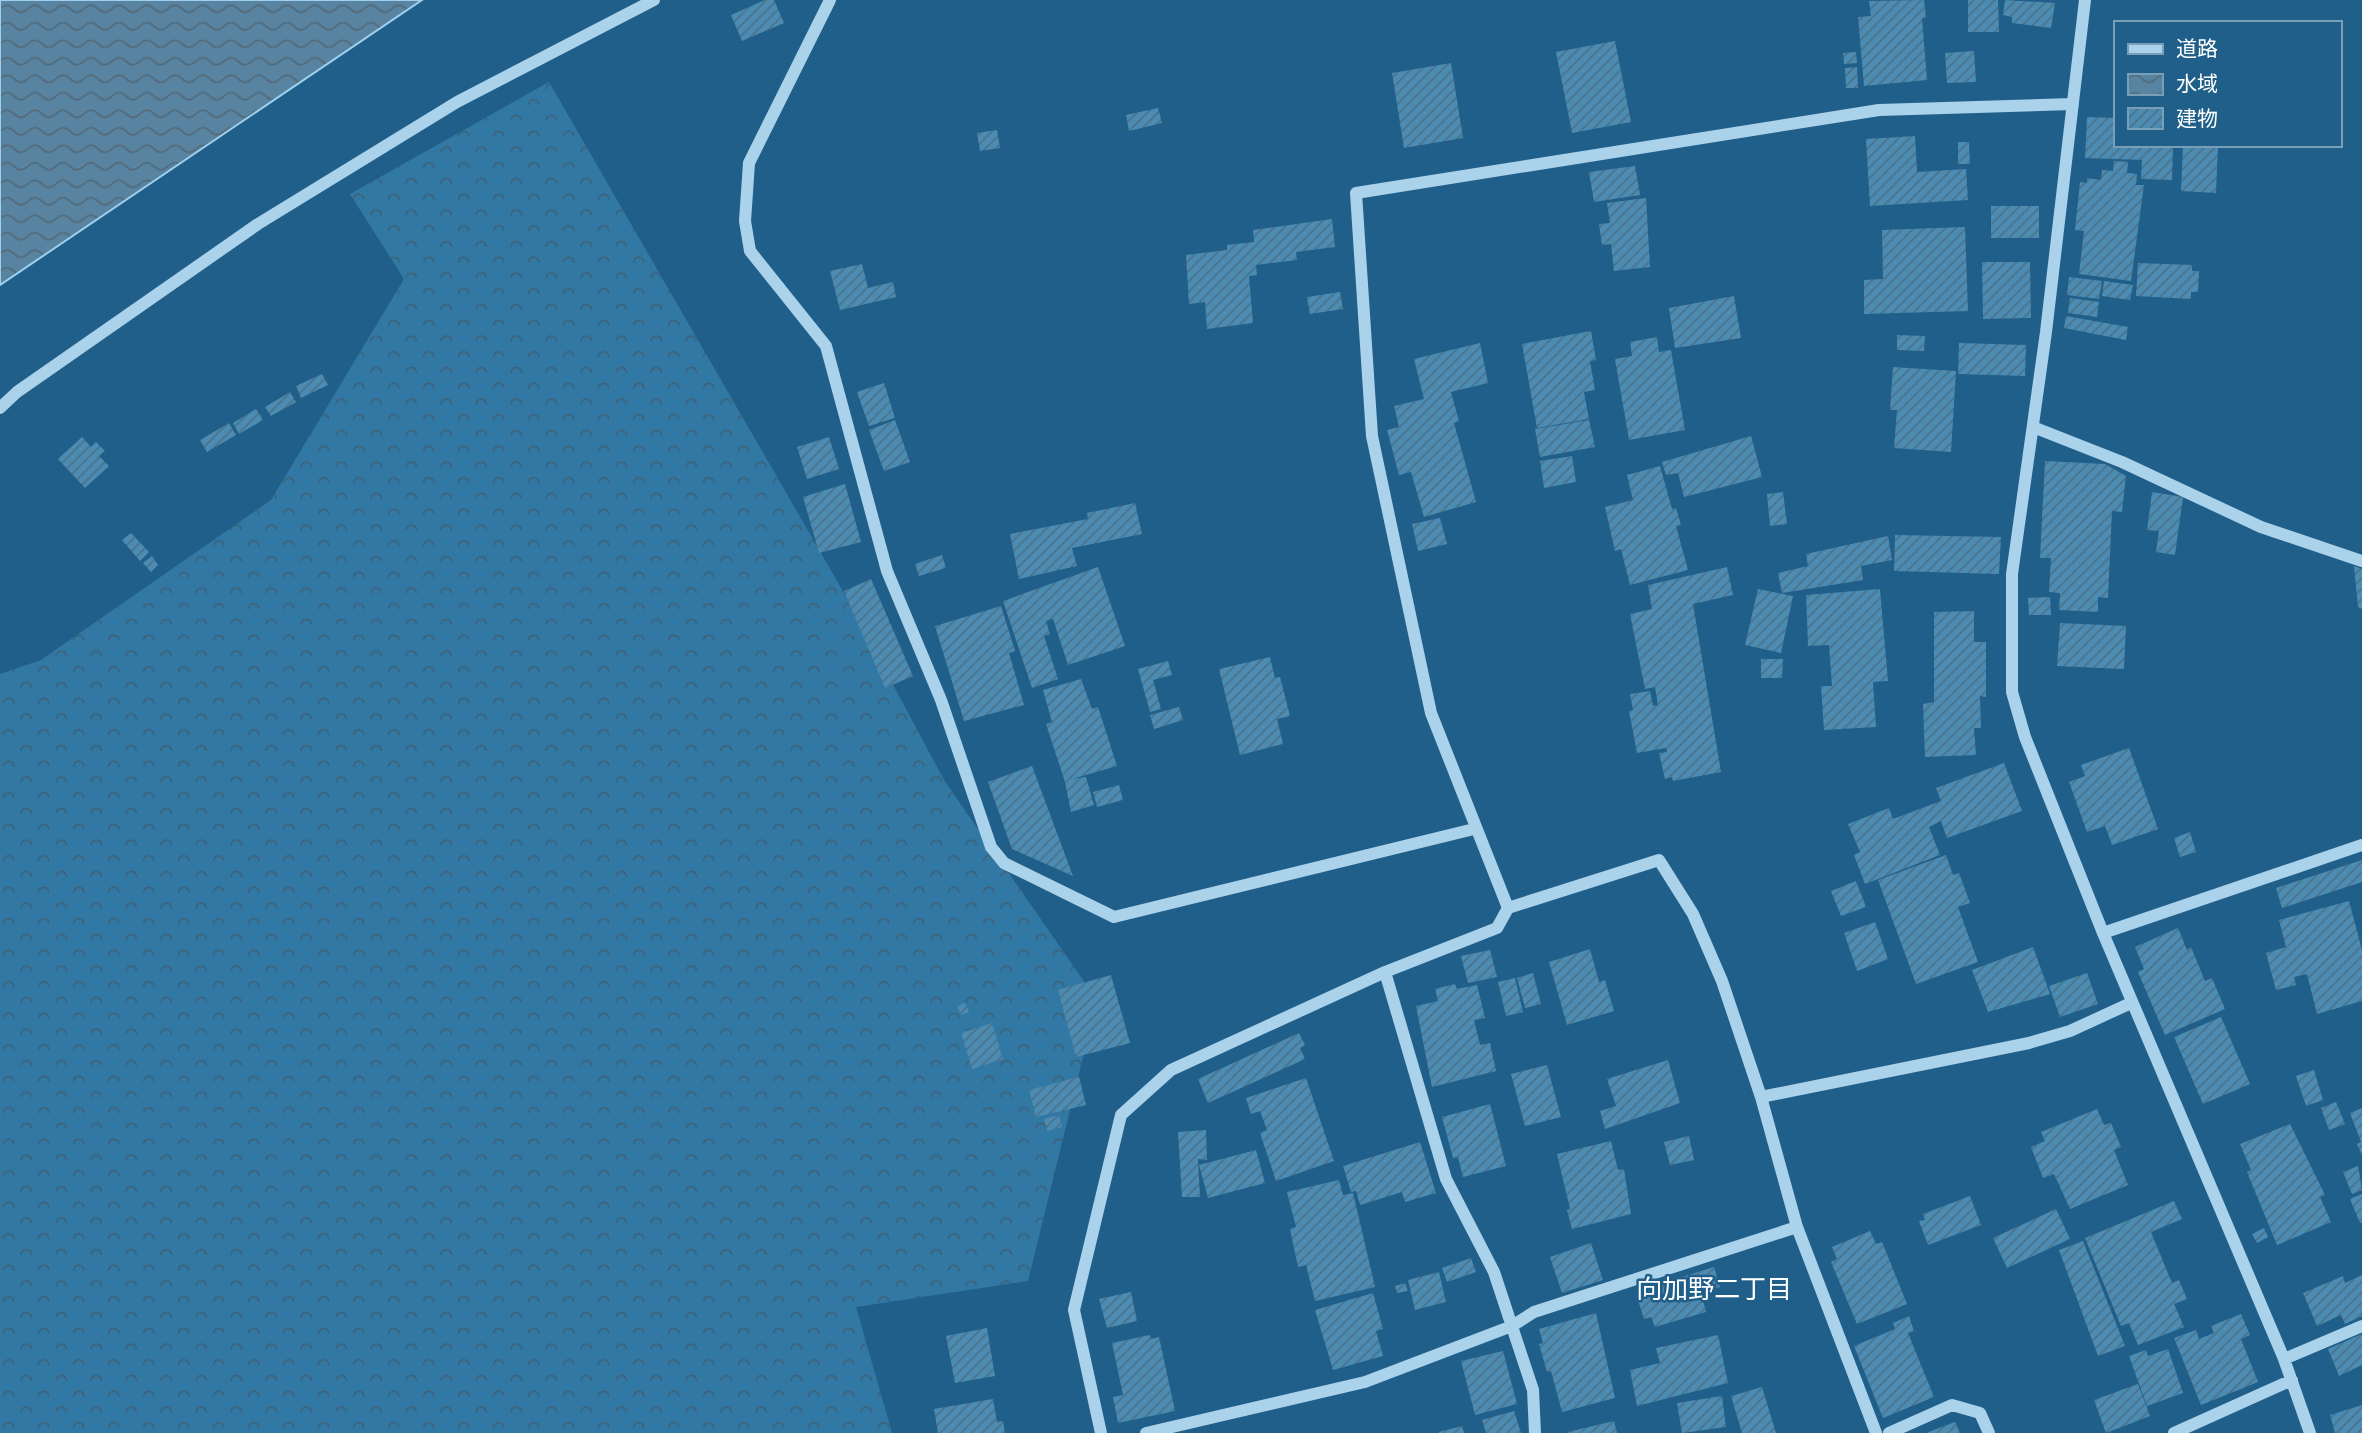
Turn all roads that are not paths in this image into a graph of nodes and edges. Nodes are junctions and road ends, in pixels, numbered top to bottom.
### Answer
1 (654, 0) edge
2 (830, 0) edge
3 (2085, 0) edge
4 (2073, 104) junction
5 (0, 408) edge
6 (2033, 427) junction
7 (2362, 561) edge
8 (1474, 829) junction
9 (2362, 845) edge
10 (1508, 908) junction
11 (2103, 933) junction
12 (1385, 972) junction
13 (2131, 1003) junction
14 (1761, 1097) junction
15 (1797, 1227) junction
16 (1512, 1326) junction
17 (2362, 1326) edge
18 (2284, 1359) junction
19 (2292, 1380) junction
20 (1101, 1433) edge
21 (1146, 1433) edge
22 (1535, 1433) edge
23 (1876, 1433) edge
24 (1889, 1433) edge
25 (1989, 1433) edge
26 (2174, 1433) edge
27 (2310, 1433) edge

1 - 5 street
2 - 8 street
3 - 4 street
4 - 6 street
4 - 8 street
6 - 7 street
6 - 11 street
8 - 10 street
9 - 11 street
10 - 12 street
10 - 14 street
11 - 13 street
12 - 16 street
12 - 20 street
13 - 14 street
13 - 18 street
14 - 15 street
15 - 16 street
15 - 23 street
16 - 21 street
16 - 22 street
17 - 18 street
18 - 19 street
19 - 26 street
19 - 27 street
24 - 25 street

